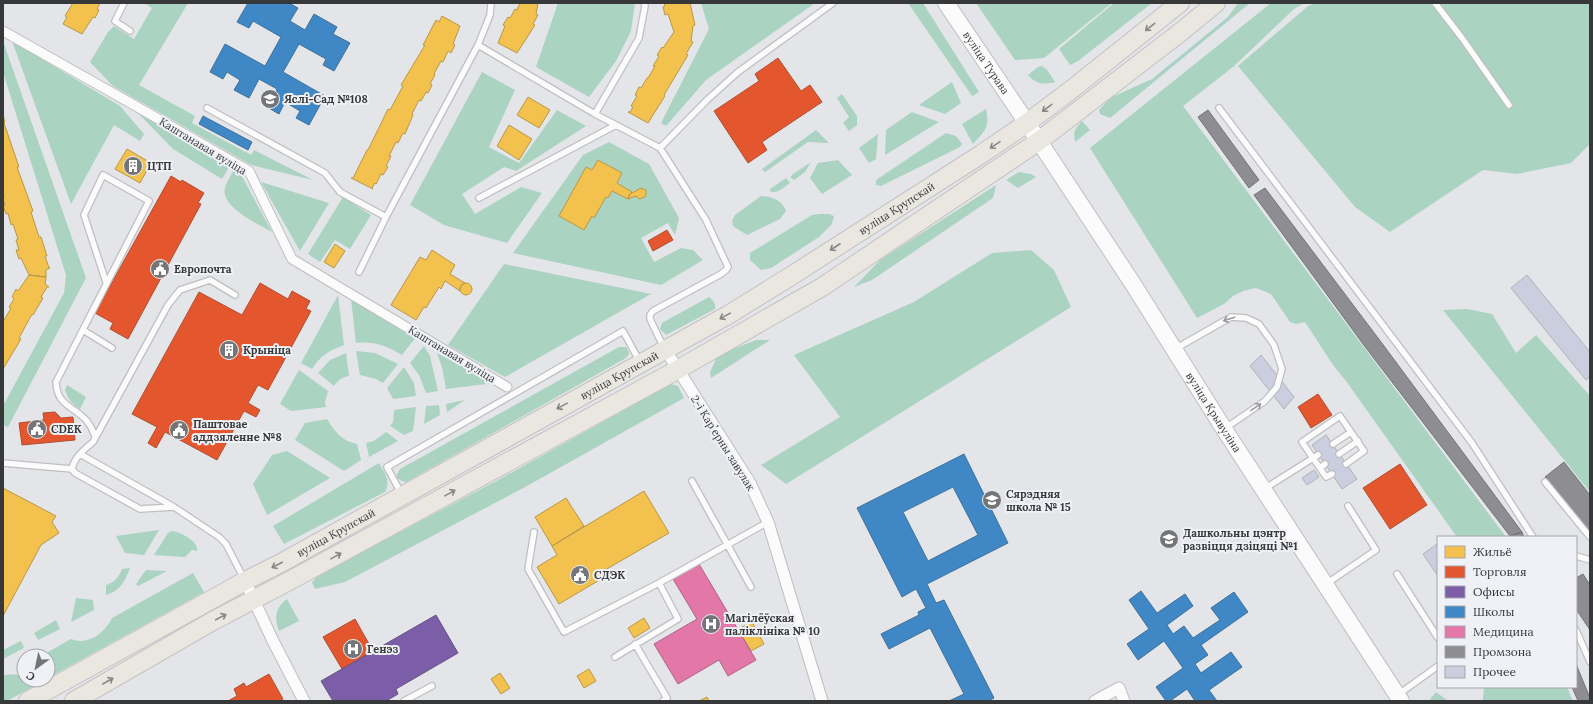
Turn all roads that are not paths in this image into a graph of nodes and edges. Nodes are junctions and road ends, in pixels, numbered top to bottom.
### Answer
1 (124, 3) edge
2 (491, 3) edge
3 (644, 3) edge
4 (834, 3) edge
5 (946, 3) edge
6 (1180, 3) edge
7 (1216, 3) edge
8 (1435, 3) edge
9 (130, 30) dead end
10 (3, 31) edge
11 (478, 45) junction
12 (1510, 105) dead end
13 (206, 108) dead end
14 (1219, 108) dead end
15 (595, 114) junction
16 (1027, 123) junction
17 (616, 125) junction
18 (1038, 141) junction
19 (660, 148) junction
20 (479, 198) dead end
21 (386, 217) junction
22 (359, 272) dead end
23 (106, 282) junction
24 (235, 295) dead end
25 (83, 330) junction
26 (112, 348) dead end
27 (664, 349) junction
28 (1175, 349) junction
29 (640, 363) junction
30 (677, 370) junction
31 (507, 386) dead end
32 (1224, 429) junction
33 (1351, 432) junction
34 (95, 436) junction
35 (1358, 441) junction
36 (1333, 444) dead end
37 (80, 454) junction
38 (1340, 454) dead end
39 (1318, 455) dead end
40 (1313, 459) junction
41 (3, 463) edge
42 (1325, 464) dead end
43 (1346, 464) dead end
44 (1320, 468) junction
45 (72, 469) junction
46 (1332, 474) dead end
47 (692, 481) dead end
48 (1545, 482) dead end
49 (1264, 490) junction
50 (402, 496) junction
51 (1348, 506) dead end
52 (174, 507) junction
53 (768, 522) junction
54 (534, 532) dead end
55 (1532, 536) edge
56 (1590, 538) edge
57 (728, 544) junction
58 (1577, 556) edge
59 (1590, 560) edge
60 (1397, 574) dead end
61 (245, 581) junction
62 (659, 583) junction
63 (1325, 585) junction
64 (751, 587) dead end
65 (253, 598) junction
66 (1577, 632) edge
67 (1437, 636) edge
68 (635, 644) junction
69 (615, 657) dead end
70 (1590, 662) edge
71 (1437, 667) edge
72 (432, 686) dead end
73 (1399, 698) edge
74 (28, 701) edge
75 (74, 701) edge
76 (304, 701) edge
77 (404, 701) edge
78 (663, 701) edge
79 (822, 701) edge
80 (1095, 701) edge
81 (1124, 701) edge

1 - 9 lane
2 - 11 lane
3 - 15 lane
4 - 19 lane
5 - 16 main road, вуліца Турава
6 -> 16 main road, вуліца Крупскай
7 - 18 main road, вуліца Крупскай
8 - 12 lane
10 - 31 street, Каштанавая вуліца
11 - 15 lane
11 - 21 lane
13 - 21 lane
14 - 55 lane
15 - 17 lane
16 - 18 main road, вуліца Крывуліна
16 -> 27 main road, вуліца Крупскай
17 - 19 lane
17 - 20 lane
18 - 28 main road, вуліца Крывуліна
18 - 30 main road, вуліца Крупскай
19 - 27 lane
21 - 22 lane
23 - 23 lane
23 - 25 lane
24 - 34 lane
25 - 26 lane
25 - 34 lane
27 - 29 main road, вуліца Крупскай
27 - 30 street, 2-і Карʼерны завулак
28 - 32 main road, вуліца Крывуліна
32 -> 28 lane
29 -> 50 main road, вуліца Крупскай
29 - 50 lane
30 - 53 street, 2-і Карʼерны завулак
65 -> 30 main road, вуліца Крупскай
32 - 49 main road, вуліца Крывуліна
33 - 35 lane
33 - 36 lane
33 - 40 lane
34 - 37 lane
35 - 38 lane
35 - 43 lane
37 - 45 lane
37 - 52 lane
39 - 40 lane
40 - 44 lane
40 - 49 lane
41 - 45 lane
42 - 44 lane
44 - 46 lane
45 - 52 lane
47 - 57 lane
48 - 56 lane
49 - 63 main road, вуліца Крывуліна
50 -> 61 main road, вуліца Крупскай
51 - 63 lane
52 - 61 lane
53 - 57 lane
53 - 79 street, 2-і Карʼерны завулак
54 - 62 lane
57 - 62 lane
57 - 64 lane
58 - 59 lane
60 - 67 lane
61 - 65 street
61 - 74 main road, вуліца Крупскай
62 - 68 lane
63 - 73 main road, вуліца Крывуліна
75 -> 65 main road, вуліца Крупскай
65 - 76 street
66 - 70 lane
68 - 69 lane
68 - 78 lane
71 - 73 lane
72 - 77 lane
80 - 81 street

